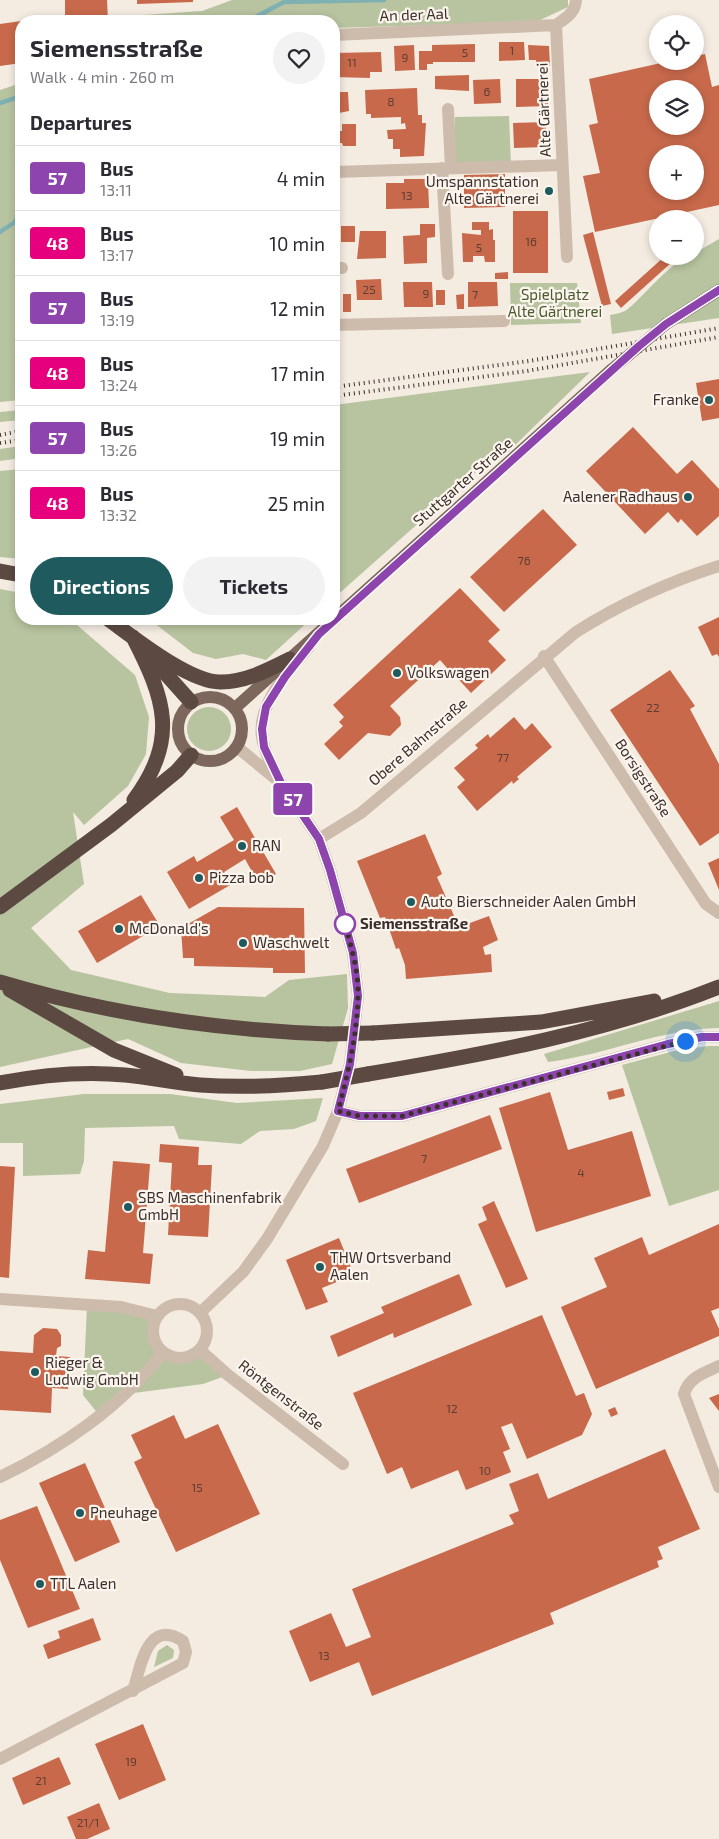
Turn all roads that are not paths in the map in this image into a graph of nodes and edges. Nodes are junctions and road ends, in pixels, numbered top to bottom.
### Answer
1 (576, 0) edge
2 (556, 25) junction
3 (340, 35) edge
4 (448, 109) dead end
5 (562, 166) junction
6 (446, 168) junction
7 (340, 172) edge
8 (567, 257) dead end
9 (448, 274) dead end
10 (719, 290) edge
11 (504, 321) dead end
12 (340, 325) edge
13 (719, 566) edge
14 (0, 571) edge
15 (15, 574) edge
16 (340, 615) edge
17 (116, 625) edge
18 (329, 625) edge
19 (319, 634) junction
20 (133, 637) junction
21 (544, 656) junction
22 (290, 659) junction
23 (192, 702) junction
24 (235, 708) junction
25 (237, 747) junction
26 (192, 756) junction
27 (281, 783) junction
28 (111, 825) junction
29 (319, 839) junction
30 (0, 907) edge
31 (719, 913) edge
32 (0, 983) edge
33 (719, 987) edge
34 (719, 1037) edge
35 (0, 1083) edge
36 (219, 1086) junction
37 (338, 1111) junction
38 (0, 1298) edge
39 (200, 1312) junction
40 (157, 1316) junction
41 (200, 1350) junction
42 (163, 1352) junction
43 (719, 1366) edge
44 (343, 1464) dead end
45 (0, 1477) edge
46 (719, 1488) edge
47 (133, 1691) junction
48 (0, 1759) edge

1 - 2 street
2 - 3 street, An der Aal
2 - 5 street, Alte Gärtnerei
4 - 6 street
5 - 6 street
5 - 8 street, Alte Gärtnerei
6 - 7 street
6 - 9 street
10 - 16 main road, Stuttgarter Straße, bridge
11 - 12 street
13 - 21 street, Obere Bahnstraße
14 - 15 highway
17 - 20 highway
18 - 19 main road, Stuttgarter Straße, bridge
19 - 22 main road, Stuttgarter Straße
19 - 27 street
20 - 22 highway
20 - 23 highway
20 - 28 highway
21 - 29 street, Obere Bahnstraße
21 - 31 street, Borsigstraße
22 - 24 main road, Stuttgarter Straße
23 - 24 main road
23 - 26 main road
24 - 25 main road
25 - 26 main road
25 - 27 street
26 - 28 highway
27 - 29 street
28 - 30 highway
29 - 37 street
32 - 33 highway, bridge
32 - 36 highway
33 - 36 highway, bridge
34 - 37 street
35 - 36 highway
37 - 39 street
38 - 40 street
39 - 40 street
39 - 41 street
40 - 42 street
41 - 42 street
41 - 44 street, Röntgenstraße
42 - 45 street
43 - 46 street
47 - 47 street
47 - 48 street

